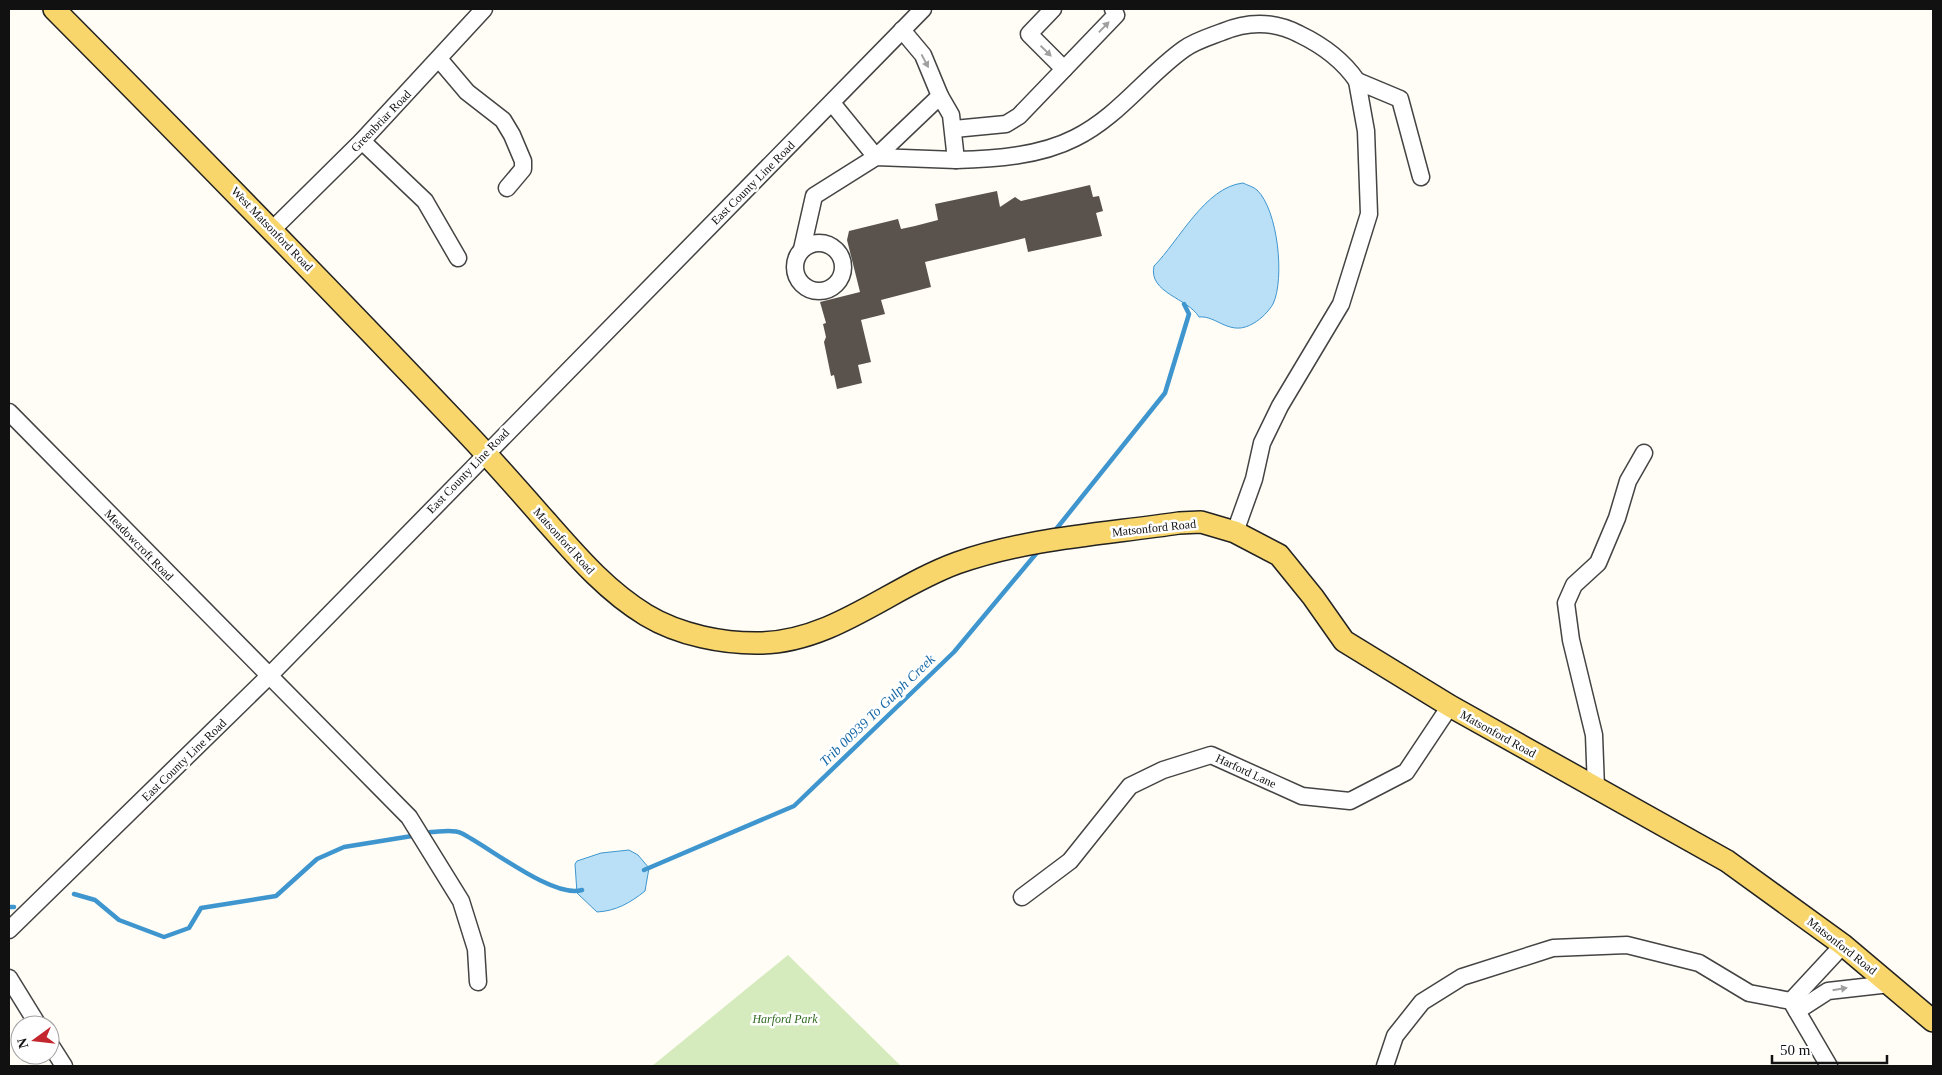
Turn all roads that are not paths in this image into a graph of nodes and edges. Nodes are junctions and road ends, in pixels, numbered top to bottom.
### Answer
1 (54, 9) edge
2 (484, 9) edge
3 (923, 9) edge
4 (1054, 9) edge
5 (1113, 9) edge
6 (902, 30) junction
7 (440, 59) junction
8 (1064, 69) junction
9 (1357, 81) junction
10 (940, 96) junction
11 (832, 103) junction
12 (954, 129) junction
13 (362, 142) junction
14 (876, 157) junction
15 (956, 160) junction
16 (1421, 177) dead end
17 (507, 188) dead end
18 (272, 229) junction
19 (802, 249) dead end
20 (458, 258) dead end
21 (9, 412) edge
22 (486, 453) junction
23 (1644, 454) dead end
24 (1235, 532) junction
25 (268, 677) junction
26 (1450, 706) junction
27 (1596, 788) junction
28 (1022, 897) dead end
29 (9, 930) edge
30 (1843, 945) junction
31 (9, 978) edge
32 (478, 982) dead end
33 (1890, 984) junction
34 (1794, 1006) junction
35 (32, 1015) edge
36 (1933, 1020) edge
37 (1385, 1066) edge
38 (1829, 1066) edge

1 - 18 main road, West Matsonford Road
2 - 7 street, Greenbriar Road
3 - 6 street, East County Line Road
4 -> 8 street
8 -> 5 street
6 -> 10 street
6 - 11 street, East County Line Road
7 - 13 street, Greenbriar Road
7 - 17 street
8 - 12 street
9 - 15 street
9 - 16 street
9 - 24 street
10 - 12 street
10 - 14 street
11 - 14 street
11 - 22 street, East County Line Road
12 - 15 street
13 - 18 street, Greenbriar Road
13 - 20 street
14 - 15 street
14 - 19 street
18 - 22 main road, West Matsonford Road
21 - 25 street, Meadowcroft Road
22 - 24 main road, Matsonford Road
22 - 25 street, East County Line Road
23 - 27 street
24 - 26 main road, Matsonford Road
25 - 29 street, East County Line Road
25 - 32 street, Meadowcroft Road
26 - 27 main road, Matsonford Road
26 - 28 street, Harford Lane
27 - 30 main road, Matsonford Road
30 - 33 main road, Matsonford Road
30 - 34 street
31 - 35 street
34 -> 33 street
33 - 36 main road, Matsonford Road
34 - 37 street
34 - 38 street

